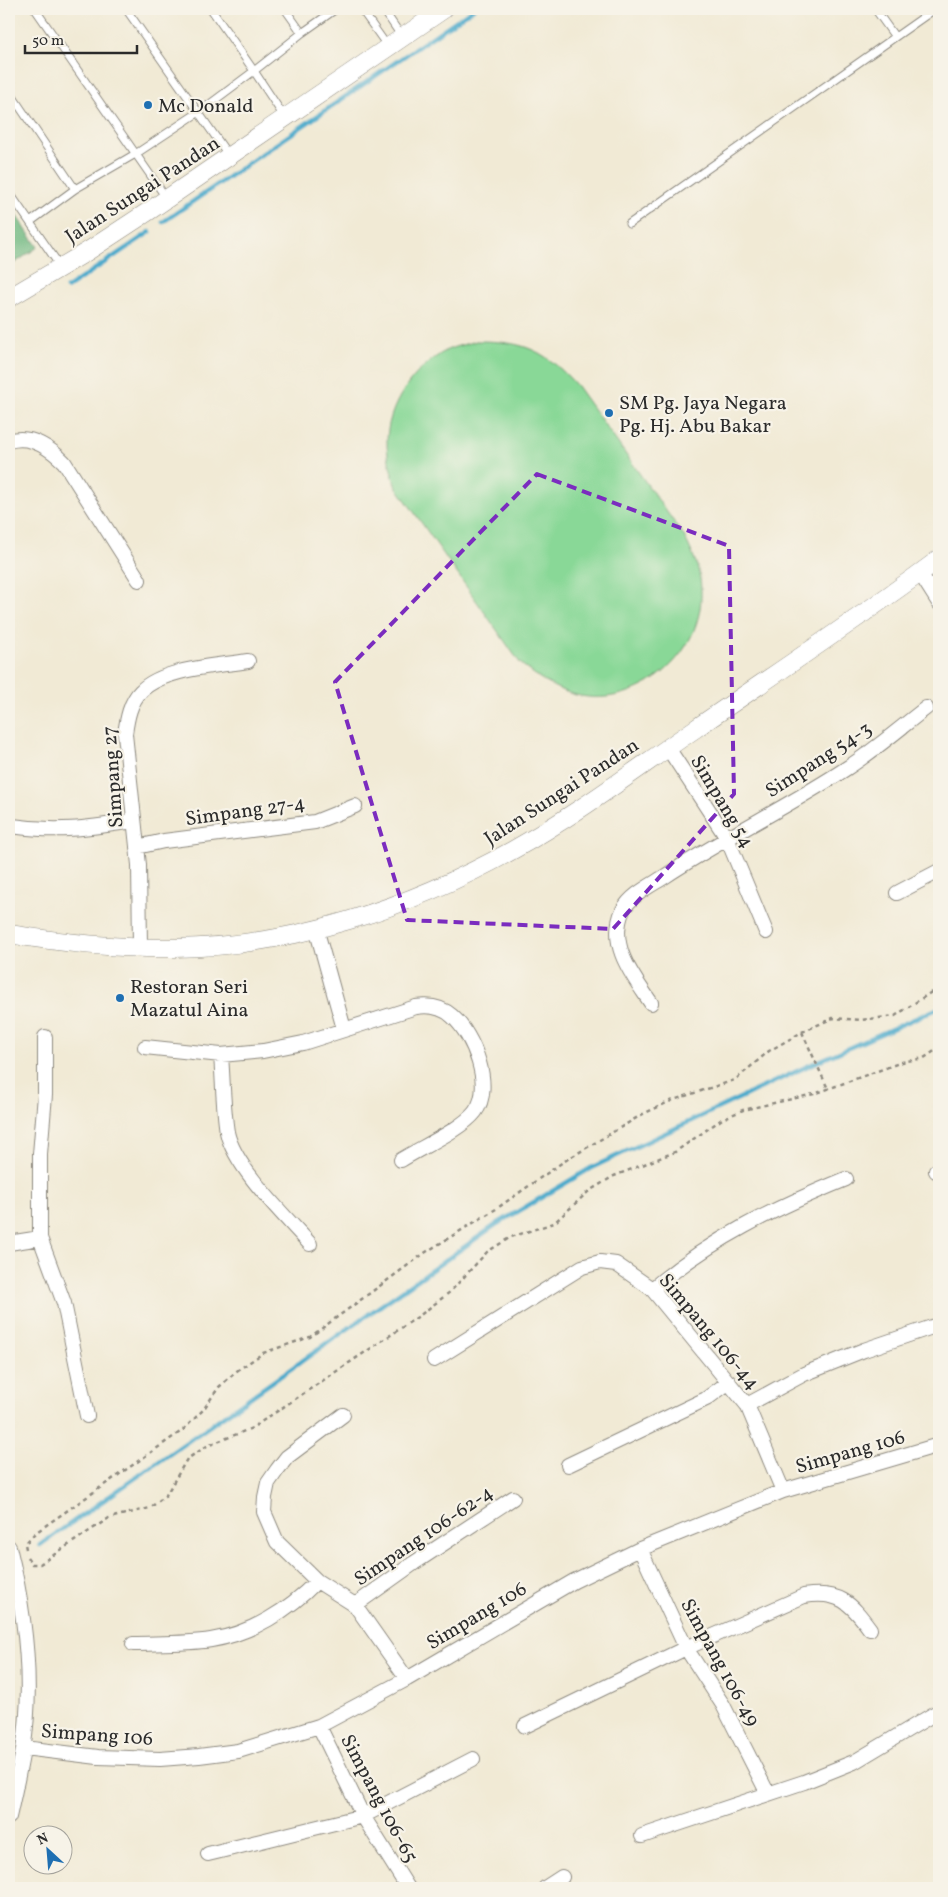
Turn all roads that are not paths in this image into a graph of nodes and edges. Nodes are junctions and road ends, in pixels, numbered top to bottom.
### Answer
1 (35, 9) edge
2 (126, 9) edge
3 (211, 9) edge
4 (285, 9) edge
5 (336, 9) edge
6 (362, 9) edge
7 (383, 9) edge
8 (444, 9) edge
9 (875, 9) edge
10 (935, 9) edge
11 (302, 33) junction
12 (895, 37) junction
13 (396, 42) junction
14 (254, 71) junction
15 (9, 91) edge
16 (199, 112) junction
17 (286, 118) junction
18 (137, 153) junction
19 (229, 157) junction
20 (75, 189) junction
21 (9, 192) edge
22 (167, 199) junction
23 (30, 222) junction
24 (629, 224) dead end
25 (60, 267) junction
26 (9, 298) edge
27 (9, 441) edge
28 (939, 559) edge
29 (920, 574) junction
30 (139, 580) dead end
31 (939, 603) edge
32 (248, 661) dead end
33 (926, 708) dead end
34 (668, 748) junction
35 (355, 806) dead end
36 (133, 820) junction
37 (12, 826) dead end
38 (727, 838) junction
39 (137, 847) junction
40 (939, 871) edge
41 (897, 893) dead end
42 (316, 928) junction
43 (766, 932) dead end
44 (9, 934) edge
45 (140, 947) junction
46 (652, 1003) dead end
47 (344, 1029) junction
48 (45, 1037) dead end
49 (145, 1047) dead end
50 (221, 1056) junction
51 (401, 1160) dead end
52 (846, 1179) dead end
53 (40, 1238) junction
54 (9, 1243) edge
55 (310, 1244) dead end
56 (652, 1289) junction
57 (938, 1325) dead end
58 (434, 1360) dead end
59 (730, 1382) junction
60 (747, 1405) junction
61 (343, 1415) dead end
62 (87, 1416) dead end
63 (939, 1445) edge
64 (568, 1465) dead end
65 (783, 1491) junction
66 (513, 1498) dead end
67 (9, 1547) edge
68 (640, 1549) junction
69 (317, 1581) junction
70 (355, 1605) junction
71 (870, 1629) dead end
72 (133, 1644) dead end
73 (686, 1648) junction
74 (407, 1679) junction
75 (939, 1711) edge
76 (319, 1726) junction
77 (525, 1726) dead end
78 (24, 1748) junction
79 (474, 1759) dead end
80 (768, 1794) junction
81 (363, 1816) junction
82 (9, 1817) edge
83 (642, 1836) dead end
84 (208, 1854) dead end
85 (562, 1877) dead end
86 (408, 1888) edge
87 (545, 1888) edge

1 - 18 lane
2 - 16 lane
3 - 14 lane
4 - 11 lane
5 - 11 lane
6 - 13 lane
7 - 13 lane
8 - 13 street, Jalan Sungai Pandan
9 - 12 lane
10 - 12 lane
11 - 14 lane
12 - 24 lane
13 - 17 street, Jalan Sungai Pandan
14 - 16 lane
14 - 17 lane
15 - 20 lane
16 - 18 lane
16 - 19 lane
17 - 19 street, Jalan Sungai Pandan
18 - 20 lane
18 - 22 lane
19 - 22 street, Jalan Sungai Pandan
20 - 23 lane
21 - 23 lane
22 - 25 street, Jalan Sungai Pandan
23 - 25 lane
25 - 26 street, Jalan Sungai Pandan
27 - 30 street
28 - 29 street, Jalan Sungai Pandan
29 - 31 street
29 - 34 street, Jalan Sungai Pandan
32 - 36 street, Simpang 27
33 - 38 street, Simpang 54-3
34 - 38 street, Simpang 54
34 - 42 street, Jalan Sungai Pandan
35 - 39 street, Simpang 27-4
36 - 37 street
36 - 39 street, Simpang 27
38 - 43 street, Simpang 54
38 - 46 street, Simpang 54-3
39 - 45 street, Simpang 27
40 - 41 street
42 - 45 street, Jalan Sungai Pandan
42 - 47 street
44 - 45 street, Jalan Sungai Pandan
47 - 50 street
47 - 51 street
48 - 53 street
49 - 50 street
50 - 55 street
52 - 56 street
53 - 54 street
53 - 62 street
56 - 58 street, Simpang 106-44
56 - 59 street, Simpang 106-44
57 - 60 street
59 - 60 street, Simpang 106-44
59 - 64 street
60 - 65 street, Simpang 106-44
61 - 69 street
63 - 65 street, Simpang 106
65 - 68 street, Simpang 106
66 - 70 street, Simpang 106-62-4
67 - 78 street
68 - 73 street, Simpang 106-49
68 - 74 street, Simpang 106
69 - 70 street
69 - 72 street
70 - 74 street
71 - 73 street
73 - 77 street
73 - 80 street, Simpang 106-49
74 - 76 street, Simpang 106
75 - 80 street
76 - 78 street, Simpang 106
76 - 81 street, Simpang 106-65
78 - 82 street
79 - 81 street
80 - 83 street
81 - 84 street
81 - 86 street, Simpang 106-65
85 - 87 street

